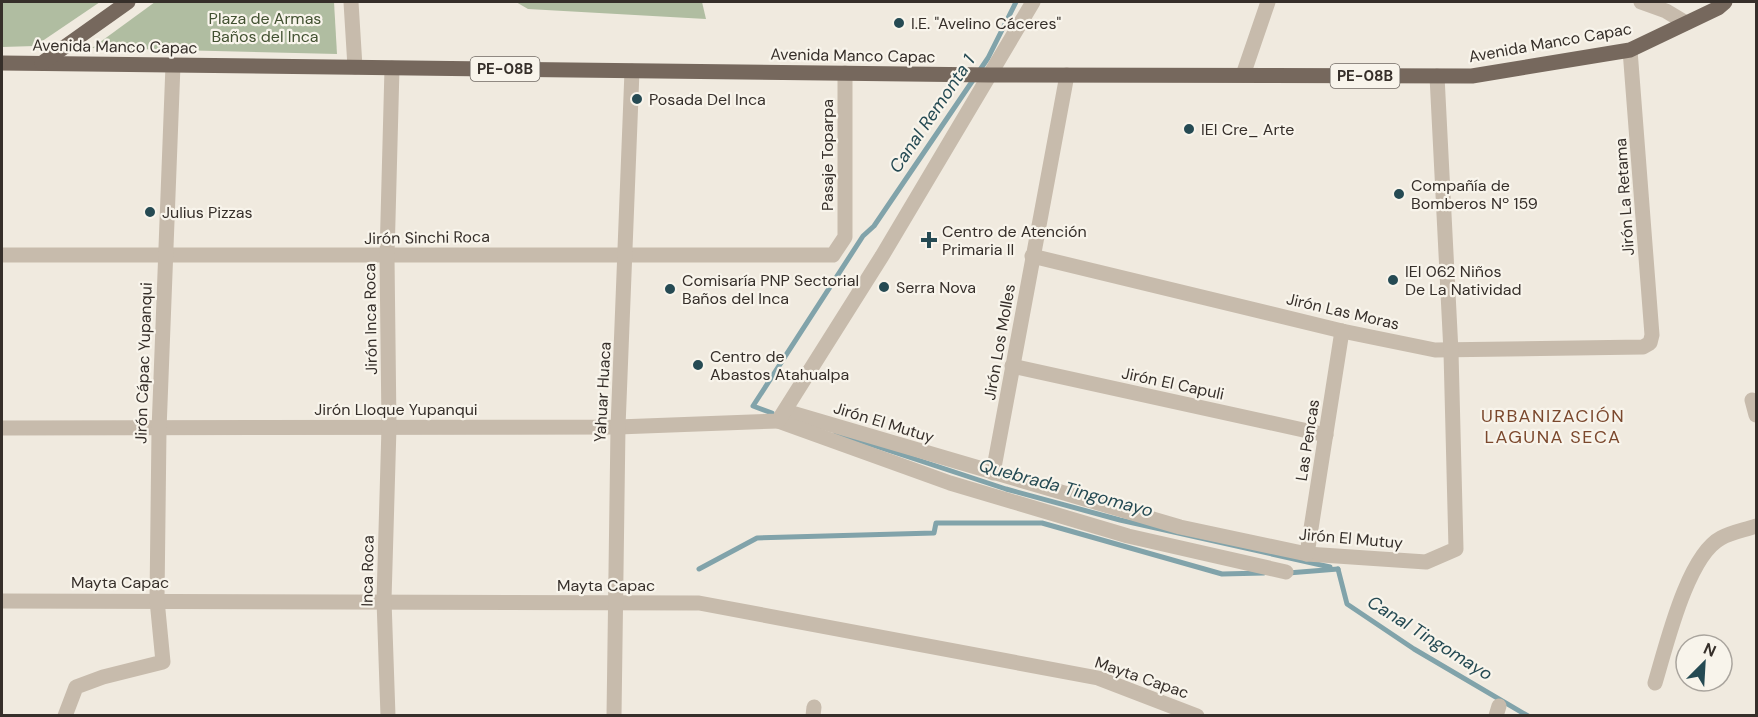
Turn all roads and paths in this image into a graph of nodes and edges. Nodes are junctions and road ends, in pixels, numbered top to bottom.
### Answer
1 (128, 2) edge
2 (351, 2) edge
3 (1033, 2) edge
4 (1268, 2) edge
5 (1647, 2) edge
6 (1725, 2) edge
7 (1686, 23) junction
8 (1630, 50) junction
9 (2, 63) edge
10 (42, 63) junction
11 (173, 65) junction
12 (355, 67) junction
13 (392, 68) junction
14 (632, 71) junction
15 (845, 73) junction
16 (980, 75) junction
17 (1066, 75) junction
18 (1244, 75) junction
19 (1437, 76) junction
20 (845, 237) joint
21 (165, 254) junction
22 (627, 254) junction
23 (2, 255) edge
24 (1032, 256) junction
25 (387, 257) junction
26 (1342, 331) junction
27 (1650, 343) joint
28 (1451, 352) junction
29 (1012, 366) junction
30 (782, 416) junction
31 (389, 427) junction
32 (618, 427) junction
33 (2, 428) edge
34 (159, 430) junction
35 (1326, 435) junction
36 (993, 473) junction
37 (1756, 526) edge
38 (1306, 554) junction
39 (1286, 572) dead end
40 (157, 600) junction
41 (384, 600) junction
42 (2, 601) edge
43 (615, 604) junction
44 (1655, 683) dead end
45 (65, 716) edge
46 (388, 716) edge
47 (614, 716) edge
48 (1197, 716) edge

1 - 10 main road
2 - 12 street
3 - 16 street
4 - 18 street
5 - 7 street
6 - 7 main road, Avenida Manco Capac / PE-08B
7 - 8 main road, Avenida Manco Capac / PE-08B
8 - 19 main road, Avenida Manco Capac / PE-08B
8 - 27 street, Jirón La Retama
9 - 10 main road, Avenida Manco Capac / PE-08B
10 - 11 main road, Avenida Manco Capac / PE-08B
11 - 12 main road, Avenida Manco Capac / PE-08B
11 - 21 street, Jirón Cápac Yupanqui
12 - 13 main road, Avenida Manco Capac / PE-08B
13 - 14 main road, Avenida Manco Capac / PE-08B
13 - 25 street, Jirón Inca Roca
14 - 15 main road, Avenida Manco Capac / PE-08B
14 - 22 street, Yahuar Huaca
15 - 16 main road, Avenida Manco Capac / PE-08B
15 - 20 street, Pasaje Toparpa
16 - 17 main road, Avenida Manco Capac / PE-08B
16 - 30 street
17 - 18 main road, Avenida Manco Capac / PE-08B
17 - 24 street, Jirón Los Molles
18 - 19 main road, Avenida Manco Capac / PE-08B
19 - 28 street, Jirón El Mutuy
20 - 22 street, Jirón Sinchi Roca
21 - 23 street, Jirón Sinchi Roca
21 - 25 street, Jirón Sinchi Roca
21 - 34 street, Jirón Cápac Yupanqui
22 - 25 street, Jirón Sinchi Roca
22 - 32 street, Yahuar Huaca
24 - 26 street, Jirón Las Moras
24 - 29 street, Jirón Los Molles
25 - 31 street, Jirón Inca Roca
26 - 28 street, Jirón Las Moras
26 - 35 street, Las Pencas
27 - 28 street, Jirón Las Moras
28 - 38 street, Jirón El Mutuy
29 - 35 street, Jirón El Capuli
29 - 36 street, Jirón Los Molles
30 - 32 street, Jirón Lloque Yupanqui
30 - 36 street, Jirón El Mutuy
30 - 39 street
31 - 32 street, Jirón Lloque Yupanqui
31 - 34 street, Jirón Lloque Yupanqui
31 - 41 street, Inca Roca
32 - 43 street, Yahuar Huaca
33 - 34 street, Jirón Lloque Yupanqui
34 - 40 street, Jirón Cápac Yupanqui
35 - 38 street, Las Pencas
36 - 38 street, Jirón El Mutuy
37 - 44 street
40 - 41 street, Mayta Capac
40 - 42 street, Mayta Capac
40 - 45 street, Jirón Cápac Yupanqui
41 - 43 street, Mayta Capac
41 - 46 street, Inca Roca
43 - 47 street, Yahuar Huaca
43 - 48 street, Mayta Capac

